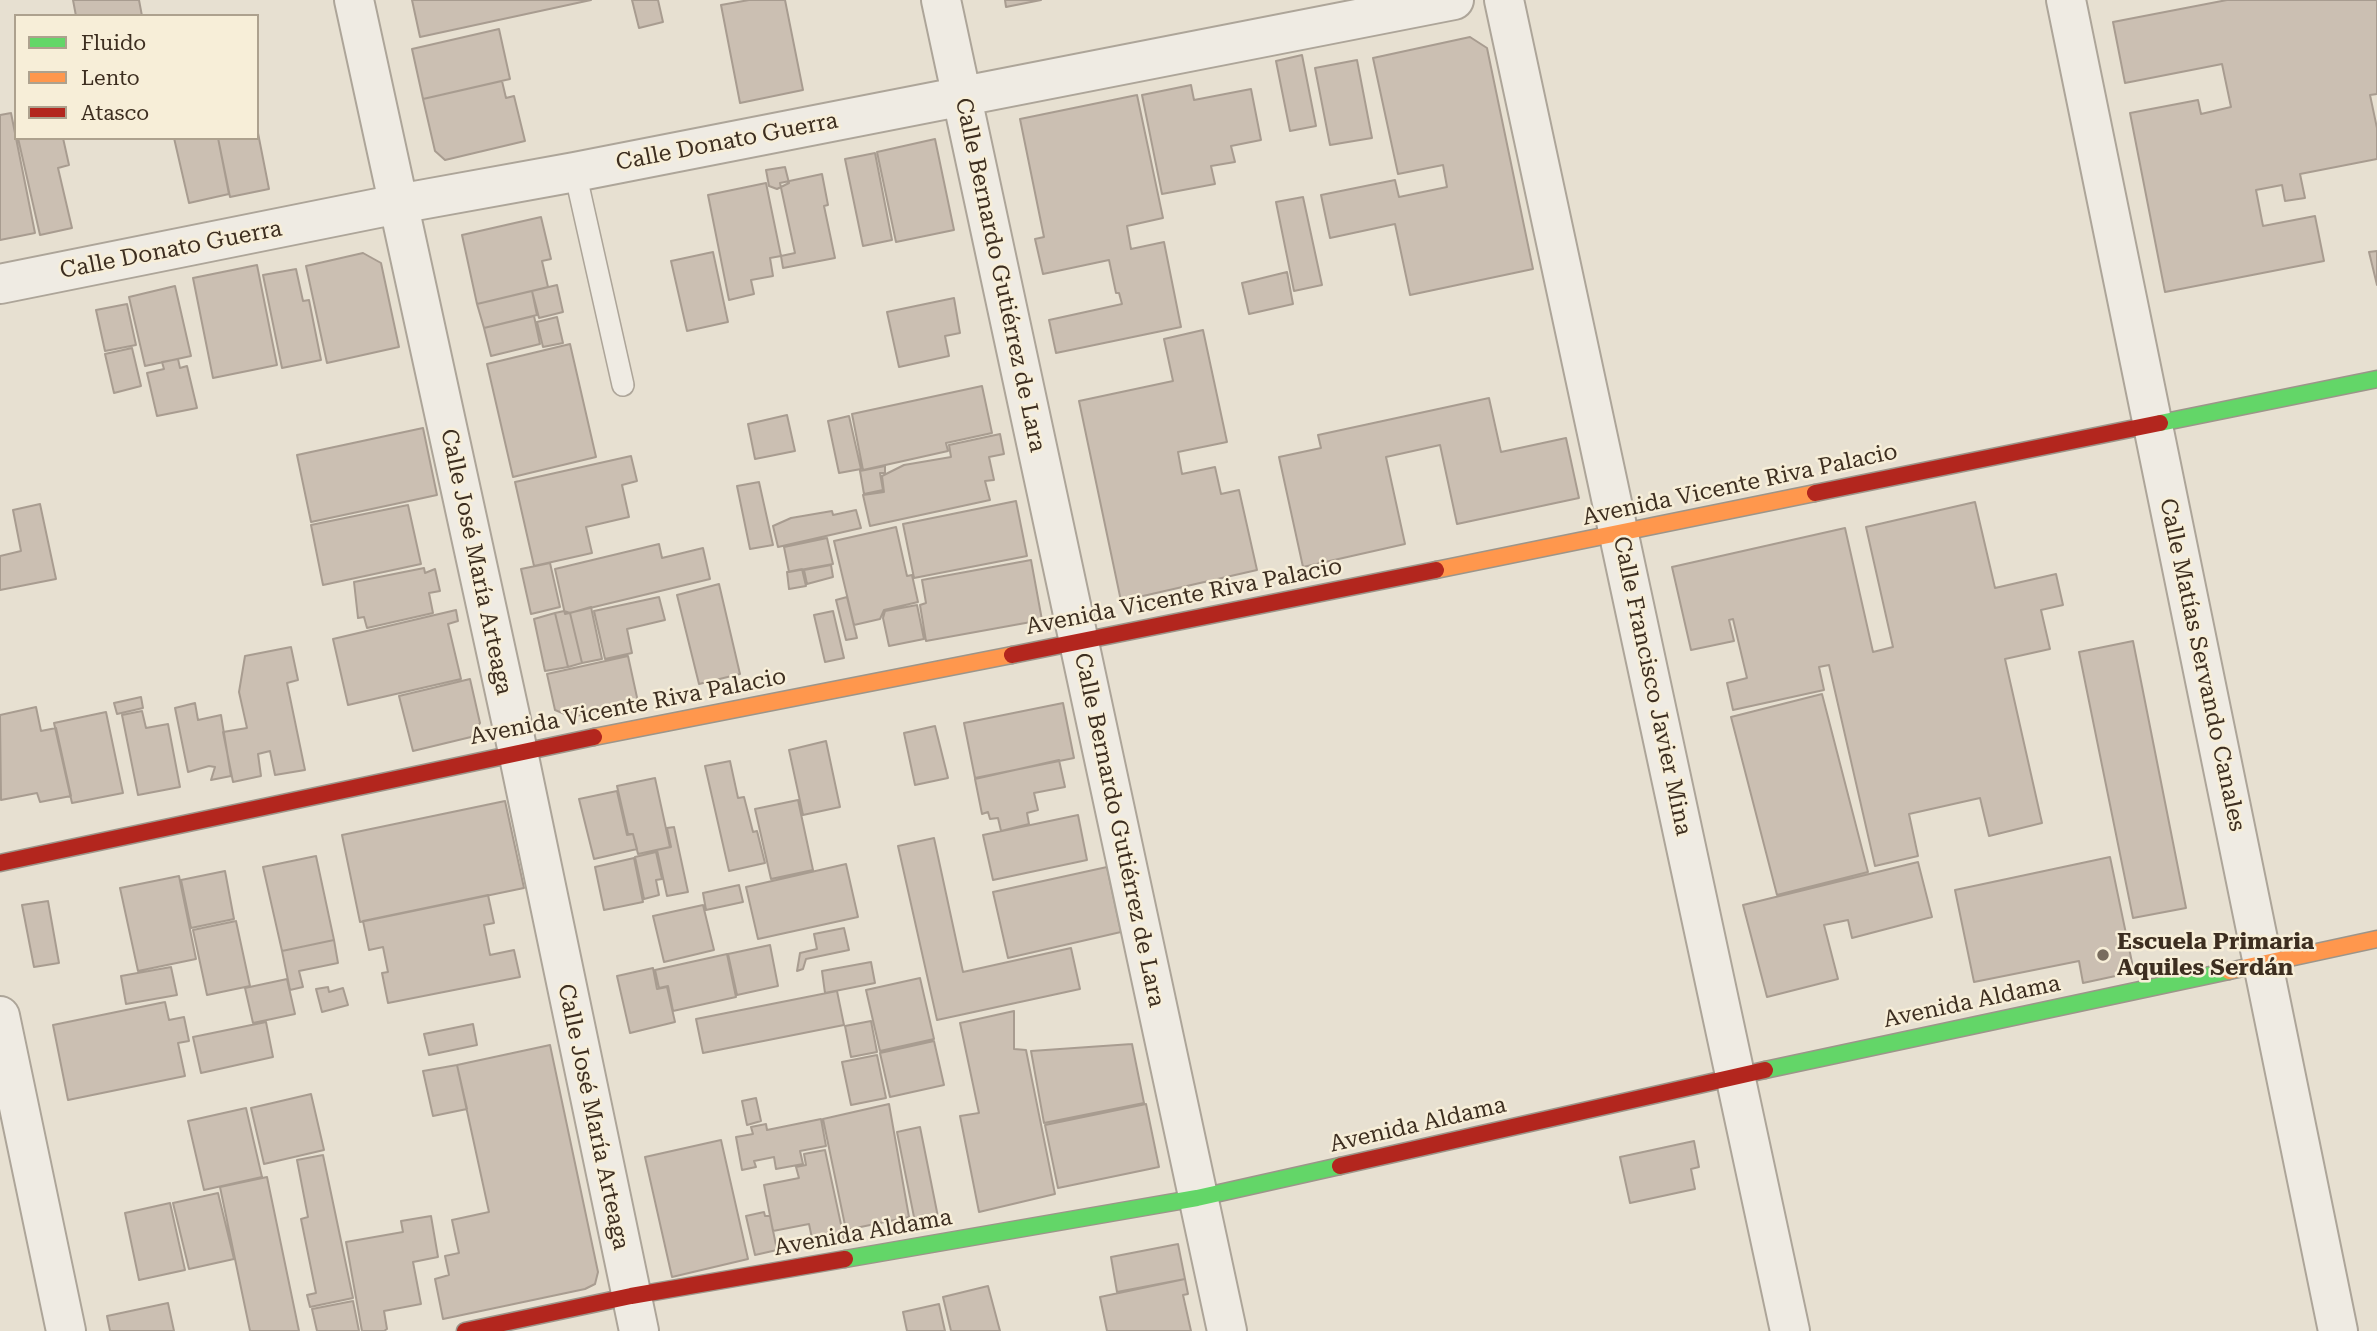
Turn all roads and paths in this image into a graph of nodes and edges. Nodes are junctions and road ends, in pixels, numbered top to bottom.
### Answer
1 (354, 0) edge
2 (941, 0) edge
3 (1454, 0) edge
4 (1504, 0) edge
5 (2066, 0) edge
6 (961, 95) junction
7 (575, 172) junction
8 (398, 204) junction
9 (0, 284) edge
10 (2377, 379) edge
11 (623, 385) dead end
12 (2152, 424) junction
13 (1619, 533) junction
14 (1080, 642) junction
15 (518, 752) junction
16 (0, 863) edge
17 (2377, 939) edge
18 (2262, 962) junction
19 (0, 1016) edge
20 (1736, 1076) junction
21 (1197, 1198) junction
22 (635, 1314) edge
23 (66, 1331) edge
24 (465, 1331) edge
25 (1227, 1331) edge
26 (1790, 1331) edge
27 (2338, 1331) edge

1 - 8 street, Calle José María Arteaga
2 - 6 street, Calle Bernardo Gutiérrez de Lara
3 - 6 street, Calle Donato Guerra
4 - 13 street, Calle Francisco Javier Mina
5 - 12 street, Calle Matías Servando Canales
6 - 7 street, Calle Donato Guerra
6 - 14 street, Calle Bernardo Gutiérrez de Lara
7 - 8 street, Calle Donato Guerra
7 - 11 lane
8 - 9 street, Calle Donato Guerra
8 - 15 street, Calle José María Arteaga
10 - 12 street, Avenida Vicente Riva Palacio
12 - 13 street, Avenida Vicente Riva Palacio
12 - 18 street, Calle Matías Servando Canales
13 - 14 street, Avenida Vicente Riva Palacio
13 - 20 street, Calle Francisco Javier Mina
14 - 15 street, Avenida Vicente Riva Palacio
14 - 21 street, Calle Bernardo Gutiérrez de Lara
15 - 16 street, Avenida Vicente Riva Palacio
15 - 22 street, Calle José María Arteaga
17 - 18 street, Avenida Aldama
18 - 20 street, Avenida Aldama
18 - 27 street, Calle Matías Servando Canales
19 - 23 street
20 - 21 street, Avenida Aldama
20 - 26 street, Calle Francisco Javier Mina
21 - 22 street, Avenida Aldama
21 - 25 street, Calle Bernardo Gutiérrez de Lara
22 - 24 street, Avenida Aldama

